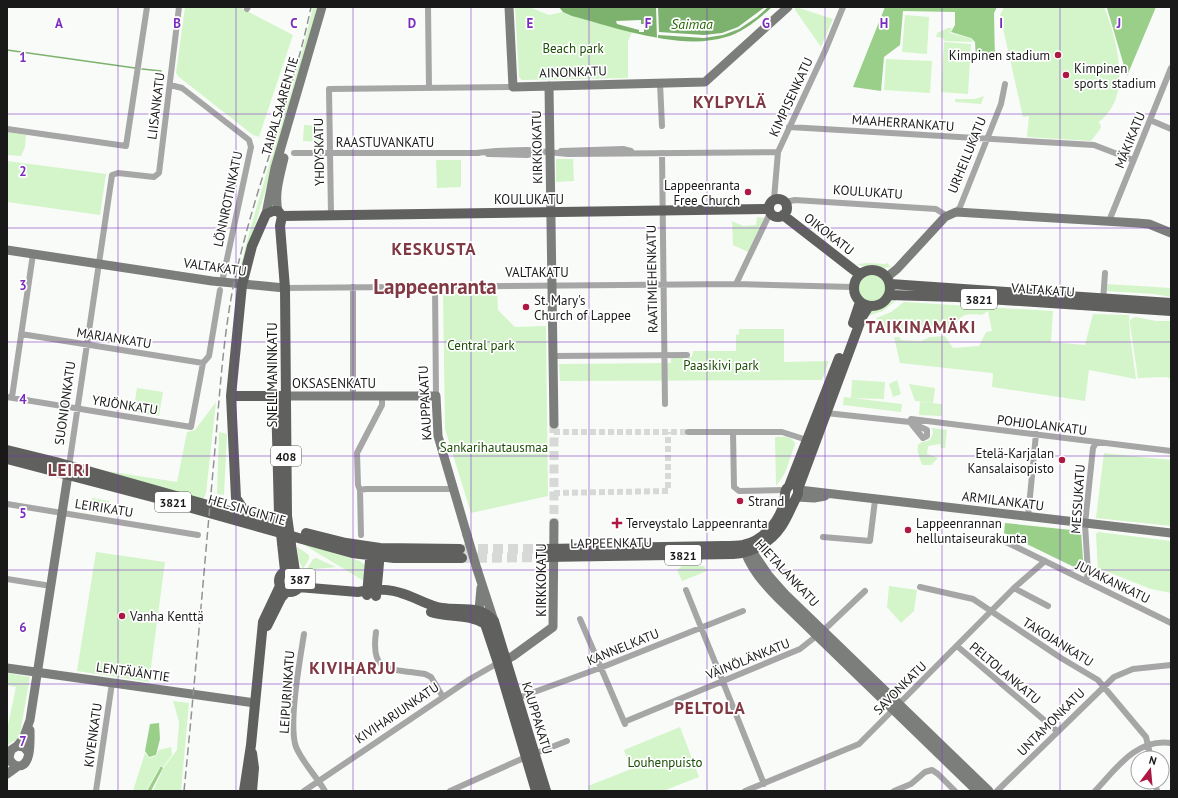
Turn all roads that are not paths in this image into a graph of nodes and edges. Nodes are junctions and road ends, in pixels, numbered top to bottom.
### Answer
1 (147, 7) edge
2 (179, 7) edge
3 (322, 7) edge
4 (327, 7) edge
5 (428, 7) edge
6 (509, 7) edge
7 (788, 7) edge
8 (843, 7) edge
9 (1171, 68) edge
10 (660, 83) junction
11 (1005, 84) dead end
12 (170, 85) junction
13 (549, 86) junction
14 (513, 87) junction
15 (329, 88) joint
16 (428, 88) junction
17 (1150, 120) junction
18 (662, 126) dead end
19 (789, 127) junction
20 (7, 129) edge
21 (1171, 129) edge
22 (987, 139) junction
23 (550, 152) junction
24 (778, 152) junction
25 (294, 153) dead end
26 (330, 153) junction
27 (662, 153) junction
28 (1133, 160) junction
29 (126, 174) joint
30 (774, 199) junction
31 (785, 202) junction
32 (662, 210) junction
33 (770, 211) junction
34 (551, 212) junction
35 (952, 214) junction
36 (331, 215) junction
37 (783, 215) junction
38 (266, 217) junction
39 (282, 218) junction
40 (1110, 221) junction
41 (1171, 233) edge
42 (7, 250) edge
43 (33, 254) junction
44 (99, 264) junction
45 (1105, 273) dead end
46 (859, 274) junction
47 (888, 281) junction
48 (222, 282) junction
49 (663, 284) junction
50 (736, 284) junction
51 (242, 285) junction
52 (552, 285) junction
53 (435, 286) junction
54 (353, 287) junction
55 (853, 287) junction
56 (286, 288) junction
57 (889, 295) junction
58 (1103, 303) junction
59 (1171, 303) edge
60 (864, 304) junction
61 (1171, 311) edge
62 (21, 334) junction
63 (87, 345) junction
64 (687, 354) dead end
65 (665, 355) junction
66 (554, 356) junction
67 (203, 363) junction
68 (231, 396) junction
69 (281, 396) junction
70 (353, 396) junction
71 (382, 396) junction
72 (436, 396) junction
73 (9, 397) edge
74 (665, 404) dead end
75 (78, 408) junction
76 (826, 413) junction
77 (554, 424) tunnel mouth
78 (191, 427) joint
79 (688, 432) tunnel mouth
80 (733, 432) junction
81 (1036, 434) junction
82 (807, 440) junction
83 (1096, 443) junction
84 (7, 450) edge
85 (1171, 451) edge
86 (7, 459) edge
87 (69, 470) junction
88 (453, 488) junction
89 (360, 490) junction
90 (234, 492) junction
91 (792, 492) junction
92 (875, 500) junction
93 (7, 504) edge
94 (221, 508) junction
95 (63, 513) junction
96 (1028, 517) junction
97 (276, 524) junction
98 (554, 524) tunnel mouth
99 (1085, 524) junction
100 (1171, 533) edge
101 (198, 535) dead end
102 (361, 535) dead end
103 (823, 536) dead end
104 (996, 537) dead end
105 (290, 538) junction
106 (747, 550) junction
107 (375, 552) junction
108 (549, 553) junction
109 (461, 554) tunnel mouth
110 (1045, 561) junction
111 (290, 571) junction
112 (7, 579) edge
113 (1086, 581) junction
114 (51, 586) junction
115 (298, 587) junction
116 (920, 587) dead end
117 (1014, 588) junction
118 (284, 589) junction
119 (686, 590) dead end
120 (865, 591) dead end
121 (369, 593) junction
122 (1048, 606) dead end
123 (743, 611) dead end
124 (990, 612) junction
125 (483, 615) junction
126 (580, 619) dead end
127 (1171, 623) edge
128 (701, 627) junction
129 (376, 632) dead end
130 (820, 633) junction
131 (304, 634) dead end
132 (957, 646) junction
133 (502, 662) junction
134 (1171, 665) edge
135 (7, 668) edge
136 (600, 668) junction
137 (38, 672) junction
138 (723, 681) junction
139 (112, 683) junction
140 (1103, 686) junction
141 (444, 697) junction
142 (513, 699) junction
143 (255, 703) junction
144 (897, 707) junction
145 (30, 720) junction
146 (1057, 731) junction
147 (567, 741) dead end
148 (1171, 743) edge
149 (1148, 744) junction
150 (251, 745) junction
151 (17, 746) junction
152 (1149, 750) edge
153 (29, 753) junction
154 (530, 755) junction
155 (8, 759) edge
156 (18, 766) junction
157 (7, 774) edge
158 (319, 781) junction
159 (764, 784) junction
160 (96, 791) edge
161 (244, 791) edge
162 (252, 791) edge
163 (304, 791) edge
164 (325, 791) edge
165 (450, 791) edge
166 (536, 791) edge
167 (546, 791) edge
168 (745, 791) edge
169 (894, 791) edge
170 (955, 791) edge
171 (977, 791) edge
172 (989, 791) edge
173 (997, 791) edge
174 (1095, 791) edge

1 - 20 street
2 - 12 street, LIISANKATU
3 - 38 street, TAIPALSAARENTIE
4 - 39 street, TAIPALSAARENTIE / 408
5 - 16 street
6 - 14 street
7 - 10 street, AINONKATU
8 - 19 street, KIMPISENKATU
9 - 17 street, MÄKIKATU
10 - 13 street, AINONKATU
10 - 18 street
11 - 22 street, URHEILUKATU
12 - 29 street, LIISANKATU
12 - 48 street, LÖNNROTINKATU
13 - 14 street, AINONKATU
13 - 23 street, KIRKKOKATU
14 - 16 street, AINONKATU
15 - 16 street, AINONKATU
15 - 26 street, YHDYSKATU
17 - 21 street
17 - 28 street, MÄKIKATU
19 - 22 street, MAAHERRANKATU
19 - 24 street, KIMPISENKATU
22 - 28 street, MAAHERRANKATU
22 - 35 street, URHEILUKATU
23 - 26 street, RAASTUVANKATU
23 - 27 street, RAASTUVANKATU
23 - 34 street, KIRKKOKATU
24 - 27 street, RAASTUVANKATU
24 - 30 street, KIMPISENKATU
25 - 26 street, RAASTUVANKATU
26 - 36 street, YHDYSKATU
27 - 32 street, RAATIMIEHENKATU
28 - 40 street, MÄKIKATU
29 - 44 street, SUONIONKATU
30 - 31 main road
30 - 33 main road
31 - 35 street, KOULUKATU
31 - 37 main road
32 - 33 main road, KOULUKATU
32 - 34 main road, KOULUKATU
32 - 49 street, RAATIMIEHENKATU
33 - 37 main road
33 - 50 street
34 - 36 main road, KOULUKATU
34 - 52 street, KIRKKOKATU
35 - 40 street, KOULUKATU
35 - 47 street, URHEILUKATU
36 - 39 main road, KOULUKATU
37 - 46 main road, OIKOKATU
38 - 39 main road
38 - 39 main road
38 - 51 main road, TAIPALSAARENTIE
39 - 56 main road, SNELLMANINKATU / 408
40 - 41 street, KOULUKATU
42 - 43 street, VALTAKATU
43 - 44 street, VALTAKATU
43 - 62 street
44 - 48 street, VALTAKATU
44 - 63 street, SUONIONKATU
45 - 58 street
46 - 47 main road, 3821
46 - 55 main road
47 - 57 main road
47 - 58 main road, VALTAKATU / 3821
48 - 51 street, VALTAKATU
48 - 67 street, LÖNNROTINKATU
49 - 50 street, VALTAKATU
49 - 52 street, VALTAKATU
49 - 65 street, RAATIMIEHENKATU
50 - 55 street, VALTAKATU
51 - 56 street, VALTAKATU
51 - 68 main road, TAIPALSAARENTIE
52 - 53 street, VALTAKATU
52 - 66 street, KIRKKOKATU
53 - 54 street, VALTAKATU
53 - 72 street, KAUPPAKATU
54 - 56 street, VALTAKATU
54 - 70 street
55 - 60 main road
56 - 69 main road, SNELLMANINKATU / 408
57 - 58 main road, VALTAKATU / 3821
57 - 60 main road
58 - 59 main road, VALTAKATU / 3821
58 - 61 main road, VALTAKATU / 3821
60 - 76 main road, LAPPEENKATU / 3821
60 - 82 main road, LAPPEENKATU / 3821
62 - 63 street, MARJANKATU
62 - 73 street
63 - 67 street, MARJANKATU
63 - 75 street, SUONIONKATU
64 - 65 street
65 - 66 street
65 - 74 street, RAATIMIEHENKATU
66 - 77 street, KIRKKOKATU
67 - 78 street, LÖNNROTINKATU
68 - 69 main road, OKSASENKATU
68 - 90 main road, TAIPALSAARENTIE
69 - 70 street, OKSASENKATU
69 - 105 main road, SNELLMANINKATU / 408, bridge
70 - 71 street, OKSASENKATU
71 - 72 street, OKSASENKATU
71 - 89 street
72 - 88 street, KAUPPAKATU
73 - 75 street, YRJÖNKATU
75 - 78 street, YRJÖNKATU
75 - 87 street, SUONIONKATU
76 - 81 street, POHJOLANKATU
76 - 91 main road, LAPPEENKATU / 3821
79 - 80 street
80 - 82 street
80 - 91 street
81 - 83 street, POHJOLANKATU
81 - 96 street
82 - 91 main road, LAPPEENKATU / 3821
83 - 85 street, POHJOLANKATU
83 - 99 street, MESSUKATU
84 - 87 main road, HELSINGINTIE / 3821
86 - 87 main road, HELSINGINTIE / 3821
87 - 94 main road, HELSINGINTIE / 3821
87 - 95 street, SUONIONKATU
87 - 105 main road, HELSINGINTIE / 3821
88 - 89 street
88 - 125 street, KAUPPAKATU, bridge
89 - 102 street
90 - 94 main road
90 - 97 main road
91 - 92 street, ARMILANKATU
91 - 106 main road, LAPPEENKATU / 3821
92 - 96 street, ARMILANKATU
92 - 103 street
93 - 95 street, LEIRIKATU
94 - 97 main road, HELSINGINTIE / 3821
95 - 101 street, LEIRIKATU
95 - 114 street, SUONIONKATU
96 - 99 street, ARMILANKATU
97 - 105 main road, HELSINGINTIE / 3821
98 - 108 street, KIRKKOKATU
99 - 100 street, ARMILANKATU
99 - 113 street, MESSUKATU
104 - 110 street, JUVAKANKATU
105 - 107 main road, 3821
105 - 111 main road, SNELLMANINKATU / 408
106 - 108 main road, LAPPEENKATU / 3821
106 - 130 street, HIETALANKATU
107 - 109 main road, 3821
107 - 121 main road
108 - 133 street, KIRKKOKATU
110 - 113 street, JUVAKANKATU
110 - 117 street, SAVONKATU
111 - 115 main road, 387
111 - 118 main road, 387
112 - 114 street
113 - 127 street, JUVAKANKATU
114 - 137 street, SUONIONKATU
115 - 118 main road, 387
115 - 121 main road, 387
116 - 124 street, TAKOJANKATU
117 - 122 street
117 - 124 street, SAVONKATU
118 - 143 main road
119 - 128 street
120 - 130 street, VÄINÖLÄNKATU
121 - 125 main road
123 - 128 street, KANNELKATU
124 - 132 street, SAVONKATU
124 - 140 street, TAKOJANKATU
125 - 133 main road, KAUPPAKATU
126 - 136 street
128 - 136 street, KANNELKATU
128 - 138 street
129 - 141 street
130 - 138 street, VÄINÖLÄNKATU
130 - 144 street, HIETALANKATU
131 - 158 street, LEIPURINKATU
132 - 144 street, SAVONKATU
132 - 146 street, PELTOLANKATU
133 - 141 street, KIVIHARJUNKATU
133 - 142 main road, KAUPPAKATU
134 - 140 street, UNTAMONKATU
135 - 137 street, LENTÄJÄNTIE
136 - 138 street, VÄINÖLÄNKATU
136 - 142 street, KANNELKATU
137 - 139 street, LENTÄJÄNTIE
137 - 145 street, SUONIONKATU
138 - 159 street
139 - 143 street, LENTÄJÄNTIE
139 - 160 street, KIVENKATU
140 - 146 street, UNTAMONKATU
140 - 149 street, TAKOJANKATU
141 - 158 street, KIVIHARJUNKATU
142 - 154 main road, KAUPPAKATU
143 - 150 main road
144 - 159 street, SAVONKATU
144 - 171 street, HIETALANKATU
144 - 172 street, HIETALANKATU
145 - 151 street, SUONIONKATU
145 - 153 street, SUONIONKATU
146 - 173 street, UNTAMONKATU
147 - 154 street
148 - 149 street
149 - 152 street, TAKOJANKATU
149 - 174 street
150 - 161 main road
150 - 162 main road
151 - 153 street
151 - 155 street
153 - 156 street
154 - 165 street
154 - 166 main road, KAUPPAKATU
154 - 167 main road, KAUPPAKATU
155 - 156 street
156 - 157 street
158 - 163 street, KIVIHARJUNKATU
158 - 164 street, LEIPURINKATU
159 - 168 street, SAVONKATU
169 - 170 street

